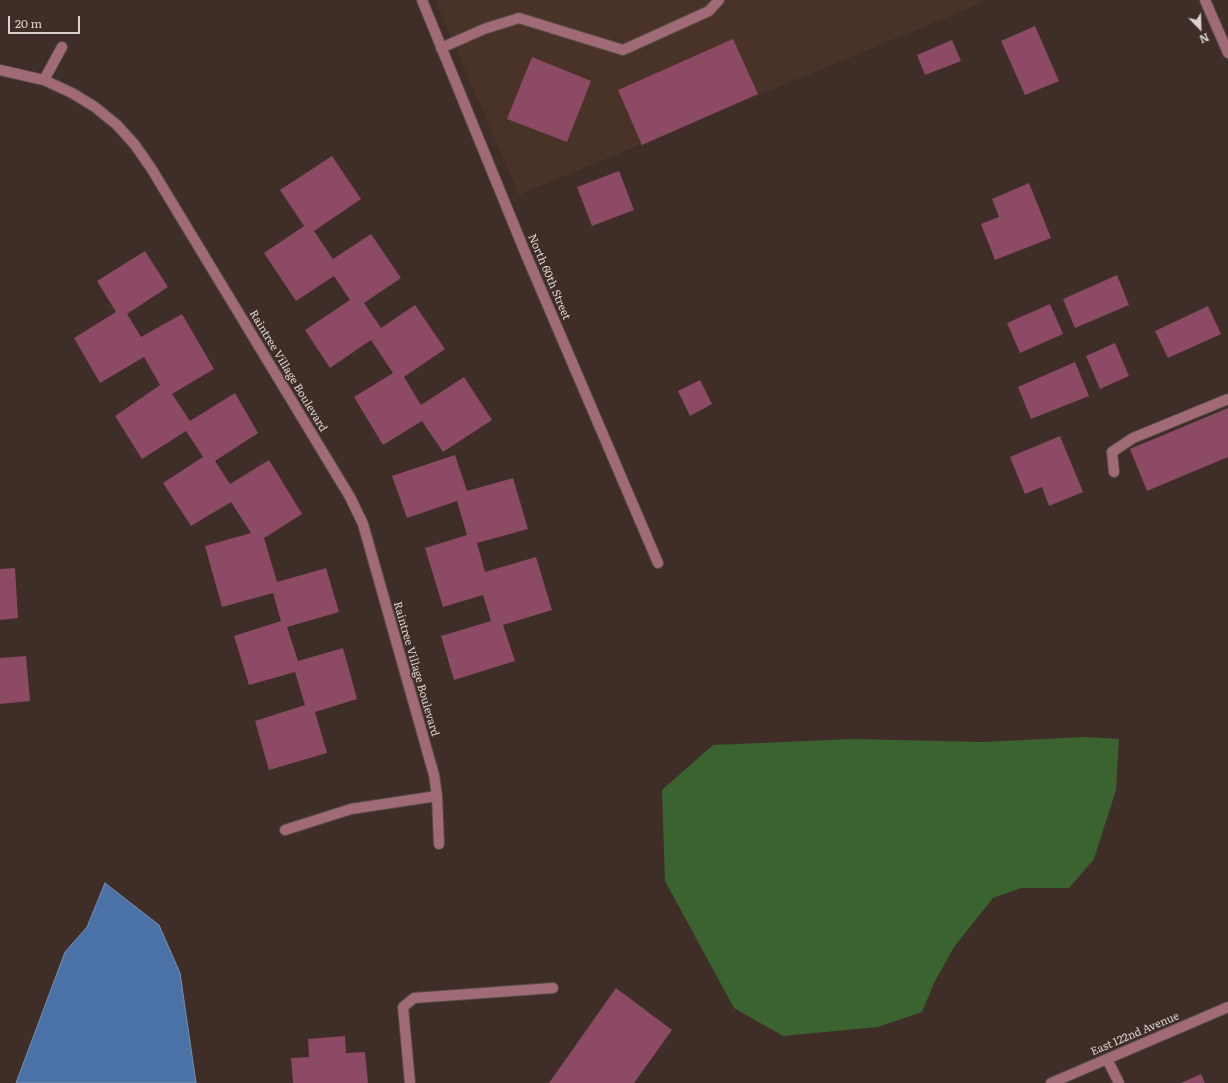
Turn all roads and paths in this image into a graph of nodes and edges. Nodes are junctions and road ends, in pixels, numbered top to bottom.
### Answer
1 (422, 0) edge
2 (719, 0) edge
3 (1205, 0) edge
4 (62, 46) dead end
5 (441, 48) junction
6 (1228, 53) edge
7 (0, 70) edge
8 (44, 80) junction
9 (1228, 399) edge
10 (1114, 472) dead end
11 (658, 563) dead end
12 (436, 796) junction
13 (284, 830) dead end
14 (438, 844) dead end
15 (553, 988) dead end
16 (1228, 1008) edge
17 (1108, 1058) junction
18 (410, 1083) edge
19 (1051, 1083) edge
20 (1119, 1083) edge

1 - 5 street, North 60th Street
2 - 5 street
3 - 6 street
4 - 8 street
5 - 11 street, North 60th Street
7 - 8 street, Raintree Village Boulevard
8 - 12 street, Raintree Village Boulevard
9 - 10 street
12 - 13 street
12 - 14 street, Raintree Village Boulevard
15 - 18 street
16 - 17 street, East 122nd Avenue
17 - 19 street, East 122nd Avenue
17 - 20 street

